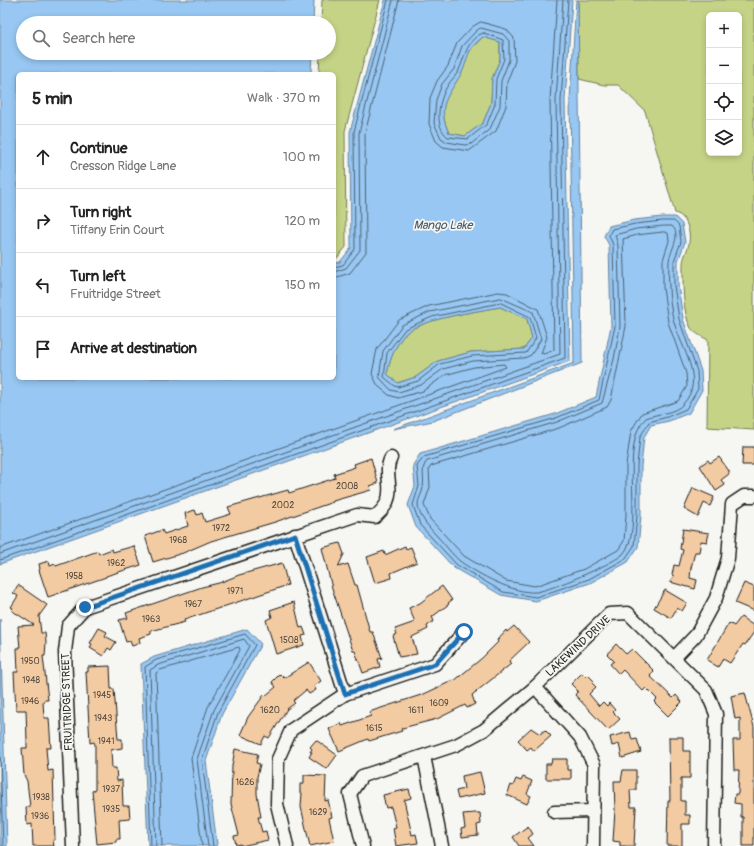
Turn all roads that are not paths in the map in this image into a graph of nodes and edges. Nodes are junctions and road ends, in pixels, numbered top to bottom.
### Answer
1 (391, 458) dead end
2 (754, 496) edge
3 (295, 535) junction
4 (464, 632) dead end
5 (675, 657) junction
6 (535, 687) junction
7 (345, 694) junction
8 (424, 756) junction
9 (593, 811) junction
10 (554, 812) dead end
11 (74, 846) edge
12 (287, 846) edge
13 (363, 846) edge
14 (442, 846) edge
15 (593, 846) edge
16 (714, 846) edge

1 - 3 street, FRUITRIDGE STREET
2 - 5 street
3 - 7 street
3 - 11 street, FRUITRIDGE STREET
4 - 7 street
5 - 6 street, LAKEWIND DRIVE
5 - 16 street, LAKEWIND DRIVE
6 - 8 street, LAKEWIND DRIVE
6 - 9 street
7 - 12 street
8 - 13 street, LAKEWIND DRIVE
8 - 14 street
9 - 10 street
9 - 15 street

